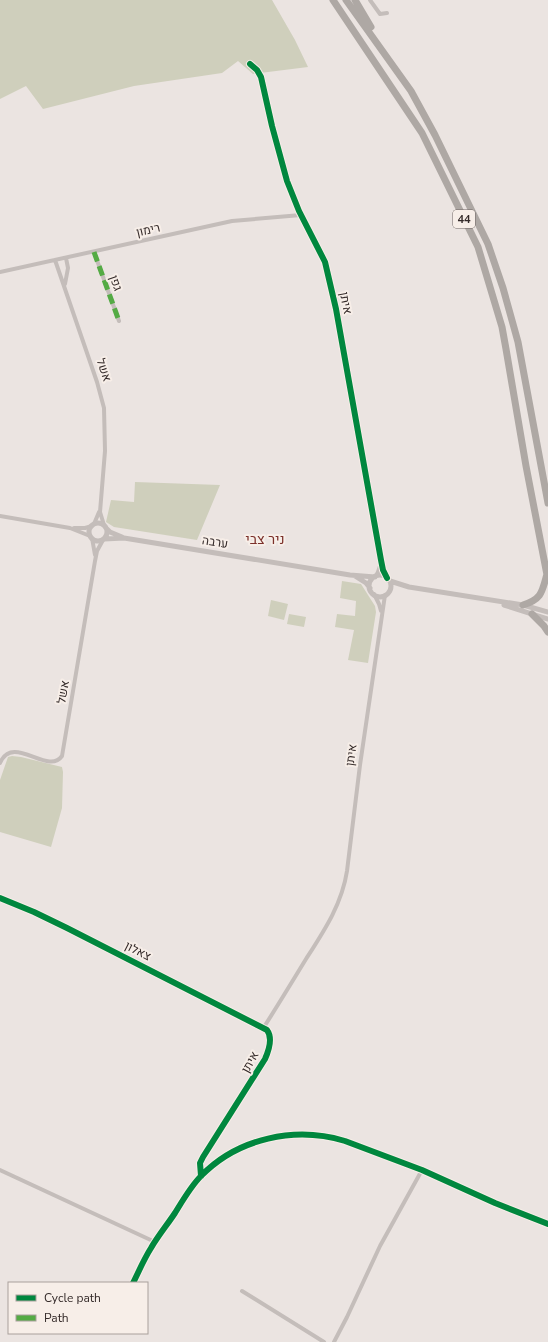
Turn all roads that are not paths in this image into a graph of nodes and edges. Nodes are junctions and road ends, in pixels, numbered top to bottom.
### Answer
1 (333, 0) edge
2 (346, 0) edge
3 (355, 0) edge
4 (370, 0) edge
5 (387, 13) dead end
6 (250, 64) dead end
7 (396, 69) junction
8 (301, 215) junction
9 (94, 252) junction
10 (66, 258) junction
11 (55, 260) junction
12 (0, 272) edge
13 (66, 290) junction
14 (119, 321) dead end
15 (548, 503) edge
16 (100, 508) junction
17 (0, 516) edge
18 (93, 525) junction
19 (105, 527) junction
20 (70, 528) junction
21 (91, 537) junction
22 (124, 538) junction
23 (103, 540) junction
24 (381, 560) junction
25 (95, 561) junction
26 (350, 574) junction
27 (375, 576) junction
28 (548, 577) edge
29 (388, 580) junction
30 (370, 588) junction
31 (409, 588) junction
32 (374, 594) junction
33 (386, 594) junction
34 (488, 600) junction
35 (523, 605) junction
36 (548, 612) edge
37 (532, 614) junction
38 (381, 615) junction
39 (548, 619) edge
40 (548, 632) edge
41 (0, 763) edge
42 (0, 898) edge
43 (264, 1027) junction
44 (0, 1170) edge
45 (422, 1170) junction
46 (201, 1176) junction
47 (548, 1224) edge
48 (155, 1242) junction
49 (135, 1282) edge
50 (242, 1291) dead end
51 (324, 1342) edge
52 (334, 1342) edge

1 - 28 highway, 44
2 - 7 highway, 44
3 - 7 highway
4 - 5 street
6 - 8 street, איתן
7 - 15 highway, 44
8 - 9 street, רימון
8 - 24 street, איתן
9 - 10 street, רימון
9 - 14 street, גפן
10 - 11 street, רימון
10 - 13 street, אשל
11 - 12 street, רימון
11 - 13 street, אשל
13 - 16 street, אשל
16 - 18 street, אשל
16 - 19 street, אשל
17 - 20 street
18 - 19 street
18 - 20 street
18 - 21 street
19 - 22 street, ערבה
19 - 23 street
20 - 21 street
21 - 23 street
21 - 25 street, אשל
22 - 23 street, ערבה
22 - 26 street, ערבה
23 - 25 street, אשל
24 - 27 street, איתן
24 - 29 street, איתן
25 - 41 street, אשל
26 - 27 street, ערבה
26 - 30 street, ערבה
27 - 29 street
27 - 30 street
28 - 35 highway
29 - 31 street
29 - 33 street
30 - 32 street
31 - 33 street
31 - 34 street
32 - 33 street
32 - 38 street, איתן
33 - 38 street, איתן
34 - 35 street
34 - 37 street
35 - 36 street
37 - 39 street
37 - 40 highway
38 - 43 street, איתן
42 - 43 street, צאלון
43 - 46 street, איתן
44 - 48 street
45 - 46 street
45 - 47 street
45 - 52 street
46 - 48 street
48 - 49 street
50 - 51 street

